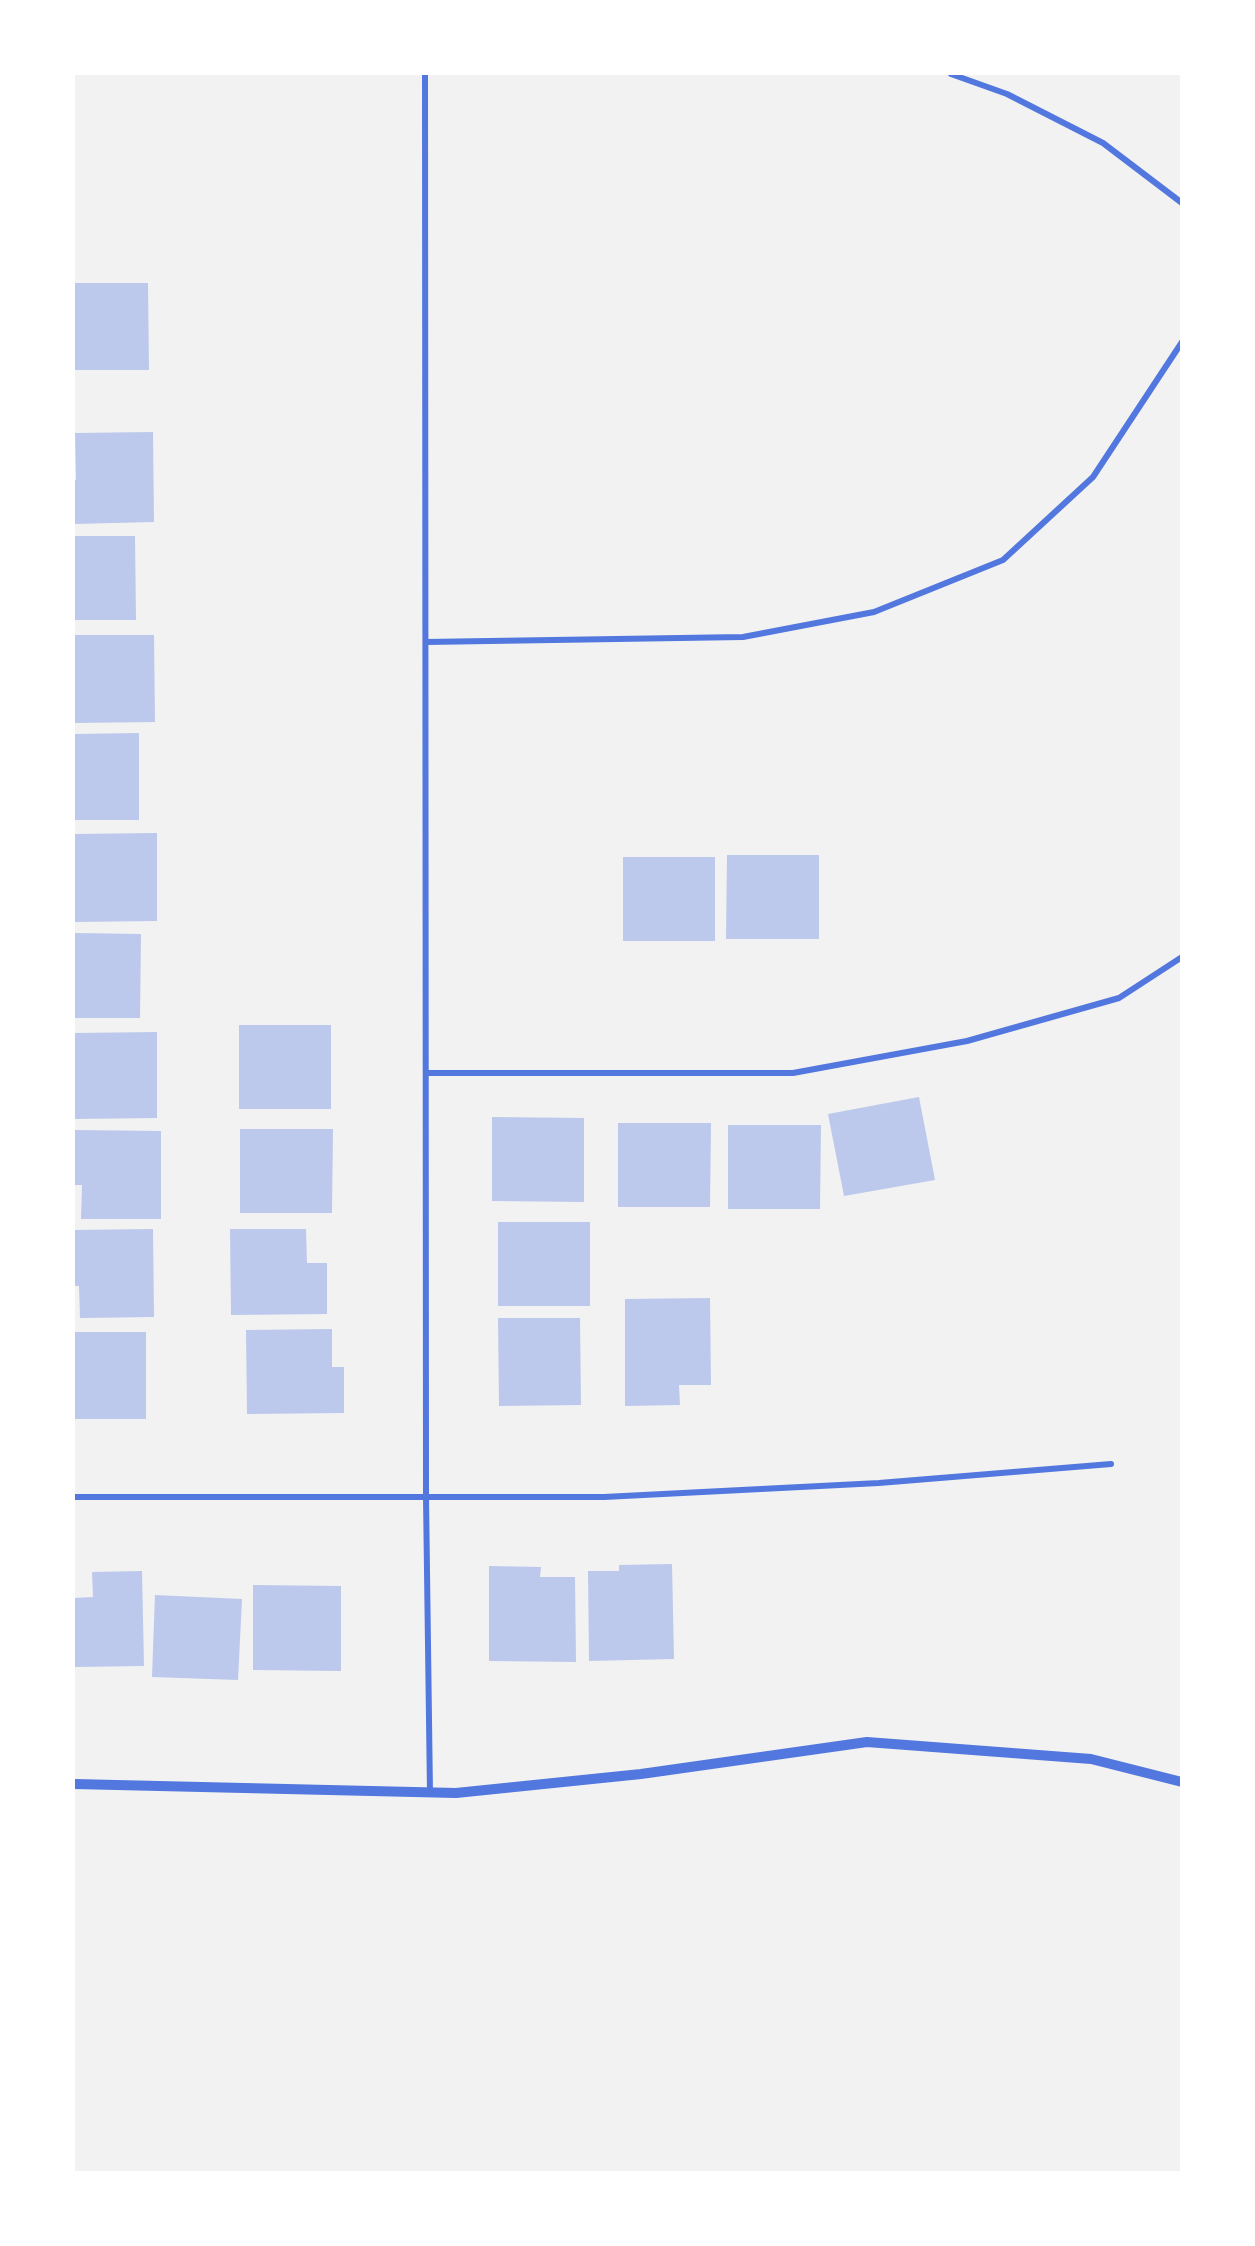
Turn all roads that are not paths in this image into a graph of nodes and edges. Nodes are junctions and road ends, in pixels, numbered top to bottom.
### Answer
1 (425, 74) edge
2 (951, 74) edge
3 (1182, 203) edge
4 (1182, 342) edge
5 (426, 642) junction
6 (1182, 957) edge
7 (426, 1073) junction
8 (1111, 1464) dead end
9 (74, 1497) edge
10 (426, 1497) junction
11 (1182, 1782) edge
12 (74, 1784) edge
13 (430, 1794) junction

1 - 5 street
2 - 3 street
4 - 5 street
5 - 7 street
6 - 7 street
7 - 10 street
8 - 10 street
9 - 10 street
10 - 13 street
11 - 13 street
12 - 13 street

